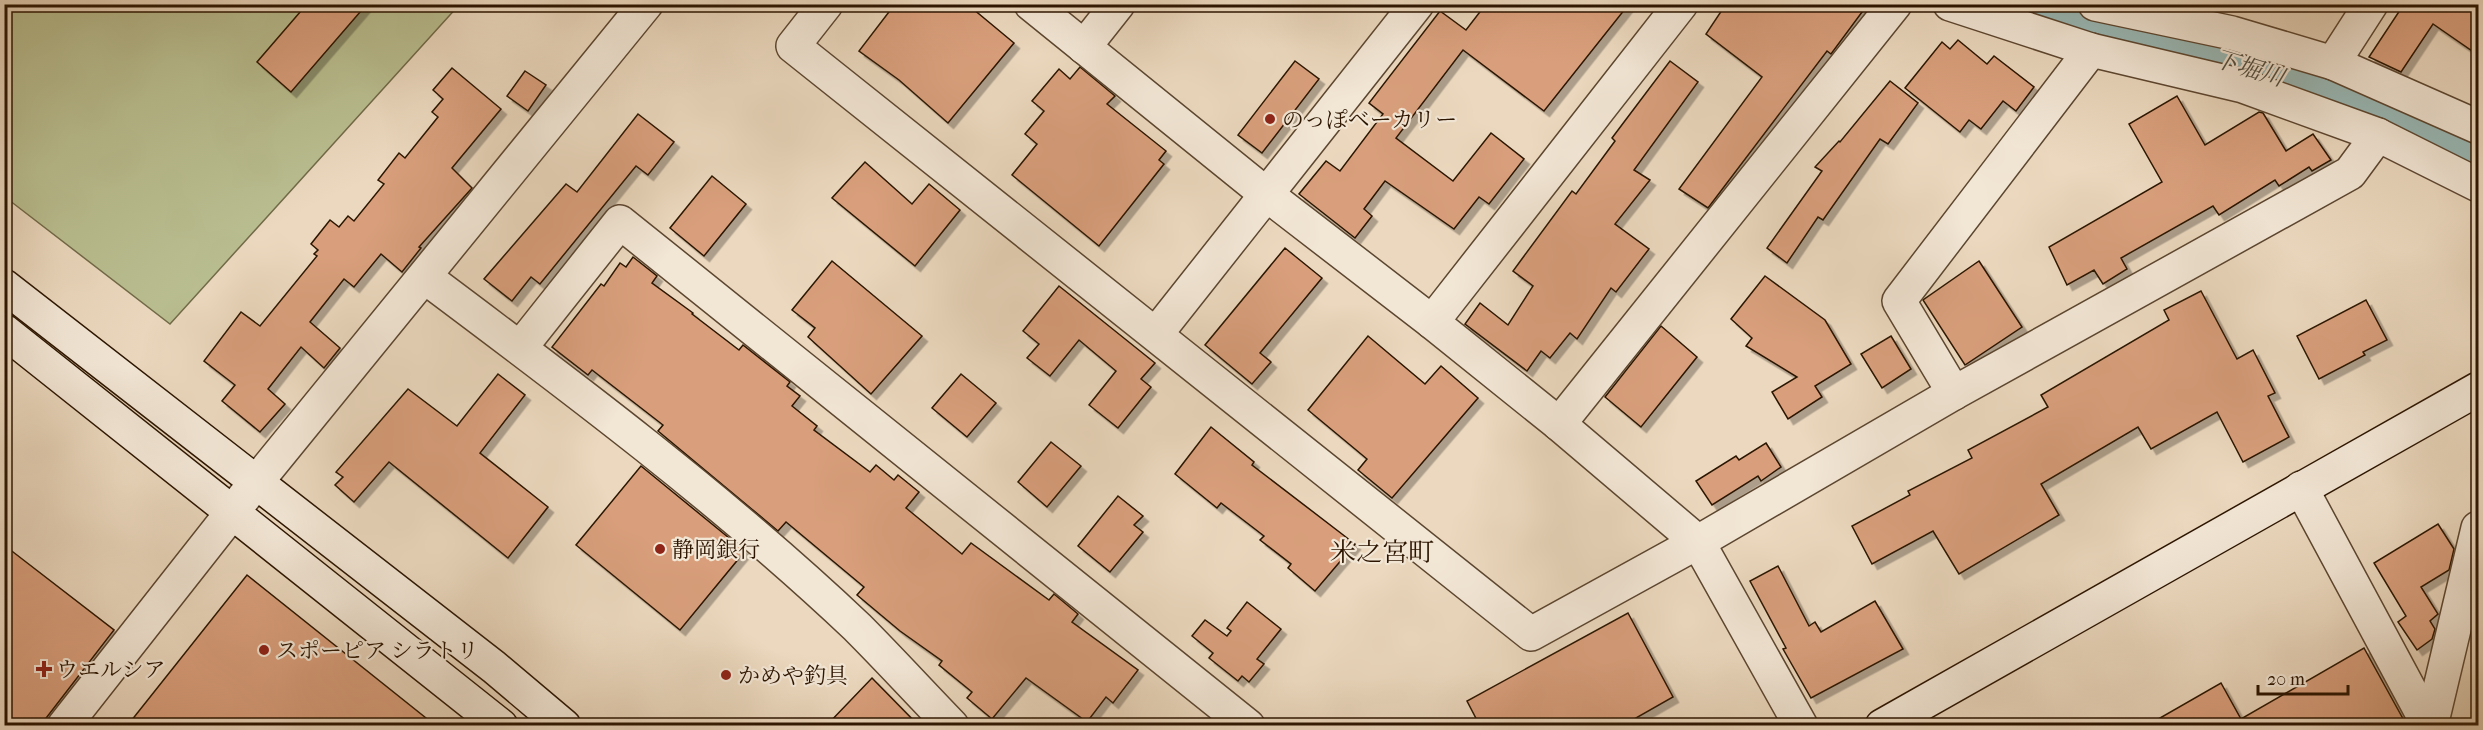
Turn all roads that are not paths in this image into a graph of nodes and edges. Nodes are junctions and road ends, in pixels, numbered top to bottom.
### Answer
1 (646, 4) edge
2 (826, 4) edge
3 (1031, 4) edge
4 (1118, 4) edge
5 (1417, 4) edge
6 (1681, 4) edge
7 (1895, 4) edge
8 (1950, 4) edge
9 (2096, 4) edge
10 (2371, 4) edge
11 (1084, 46) junction
12 (2091, 50) junction
13 (2334, 63) junction
14 (2478, 127) edge
15 (2378, 135) junction
16 (2469, 174) edge
17 (1266, 194) junction
18 (425, 278) junction
19 (4, 286) edge
20 (1432, 322) junction
21 (4, 331) edge
22 (1156, 334) junction
23 (520, 348) junction
24 (2478, 389) edge
25 (1954, 393) junction
26 (1559, 424) junction
27 (257, 481) junction
28 (2301, 488) junction
29 (233, 511) junction
30 (2478, 528) edge
31 (1698, 542) junction
32 (64, 726) edge
33 (501, 726) edge
34 (564, 726) edge
35 (952, 726) edge
36 (1248, 726) edge
37 (1801, 726) edge
38 (1882, 726) edge
39 (2430, 726) edge

1 - 18 street
2 - 22 street
3 - 11 street
4 - 11 street
5 - 17 street
6 - 20 street
7 - 26 street
8 - 12 street
9 - 13 street
10 - 13 street
11 - 17 street
12 - 15 street
12 - 25 street
13 - 14 street
15 - 16 street
15 - 25 street
17 - 20 street
17 - 22 street
18 - 23 street
18 - 27 street
19 - 27 street
20 - 26 street
21 - 29 street
22 - 31 street
23 - 35 street
23 - 36 street
24 - 28 street
25 - 31 street
26 - 31 street
27 - 29 street
27 - 34 street
28 - 38 street
28 - 39 street
29 - 32 street
29 - 33 street
30 - 39 street
31 - 37 street

